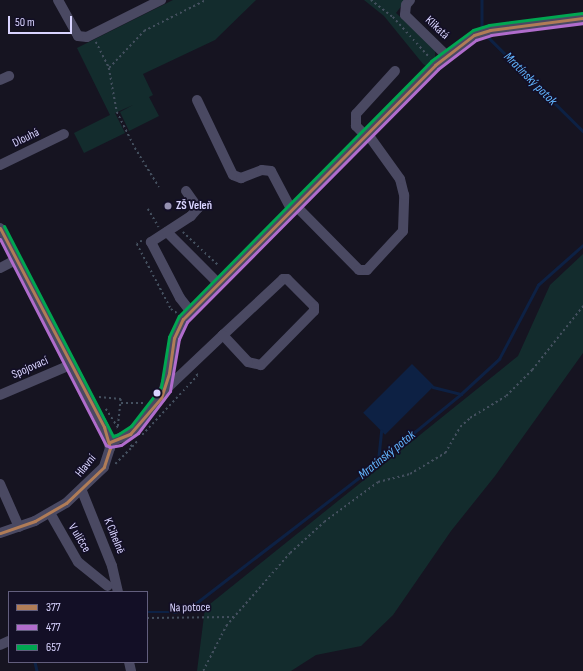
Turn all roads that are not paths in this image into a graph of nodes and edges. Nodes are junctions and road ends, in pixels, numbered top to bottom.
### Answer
1 (58, 0) edge
2 (162, 0) edge
3 (410, 0) edge
4 (583, 18) edge
5 (446, 55) junction
6 (395, 71) dead end
7 (197, 100) dead end
8 (64, 134) dead end
9 (366, 134) junction
10 (0, 165) edge
11 (186, 191) dead end
12 (293, 207) junction
13 (0, 228) edge
14 (164, 231) junction
15 (16, 260) junction
16 (0, 268) edge
17 (218, 283) junction
18 (190, 311) junction
19 (223, 335) junction
20 (70, 365) junction
21 (166, 389) junction
22 (0, 395) edge
23 (110, 442) junction
24 (0, 484) edge
25 (82, 491) junction
26 (50, 514) junction
27 (19, 527) junction
28 (0, 533) edge
29 (113, 589) edge

1 - 2 street
3 - 5 street, Klikatá
4 - 5 street
5 - 9 street
6 - 9 street
7 - 12 street
8 - 10 street, Dlouhá
9 - 12 street
9 - 12 street
11 - 14 street
12 - 17 street
13 - 15 street
14 - 17 street
14 - 18 street
15 - 16 street
15 - 20 street
17 - 18 street
18 - 21 street
19 - 19 street
19 - 21 street
20 - 22 street, Spojovací
20 - 23 street
21 - 23 street
23 - 25 street, Hlavní
24 - 27 street
25 - 26 street, Hlavní
25 - 29 street, K Cihelně
26 - 27 street, Hlavní
26 - 29 street, V uličce
27 - 28 street, Hlavní

